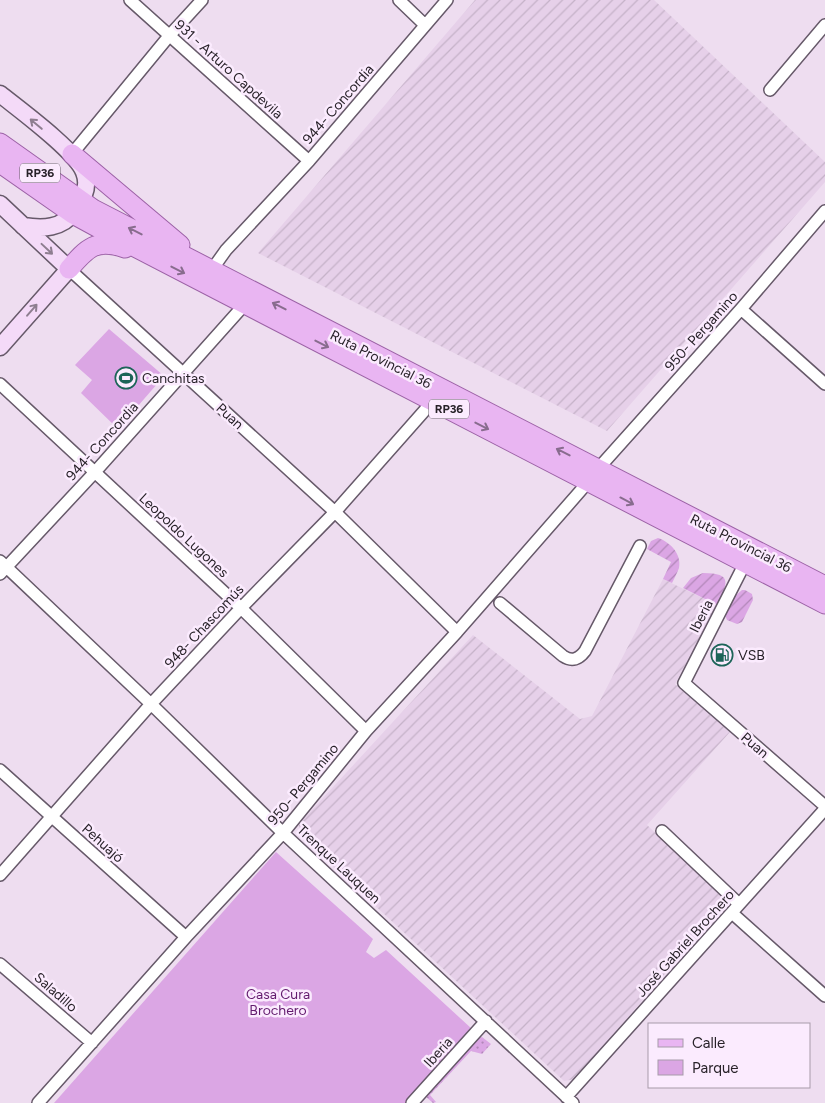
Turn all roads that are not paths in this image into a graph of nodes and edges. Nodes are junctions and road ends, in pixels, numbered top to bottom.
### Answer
1 (130, 0) edge
2 (202, 0) edge
3 (399, 0) edge
4 (447, 0) edge
5 (426, 25) junction
6 (825, 25) edge
7 (169, 36) junction
8 (770, 90) dead end
9 (0, 94) edge
10 (0, 143) edge
11 (72, 154) junction
12 (309, 161) junction
13 (0, 163) edge
14 (0, 204) edge
15 (77, 208) junction
16 (825, 212) edge
17 (23, 226) junction
18 (156, 258) junction
19 (69, 269) junction
20 (212, 272) junction
21 (244, 304) junction
22 (741, 309) junction
23 (0, 347) edge
24 (183, 373) junction
25 (0, 384) edge
26 (825, 384) edge
27 (433, 401) junction
28 (95, 472) junction
29 (593, 476) junction
30 (334, 512) junction
31 (640, 546) dead end
32 (745, 563) junction
33 (2, 567) edge
34 (825, 586) edge
35 (500, 603) dead end
36 (825, 604) edge
37 (241, 608) junction
38 (457, 632) junction
39 (684, 683) joint
40 (151, 704) junction
41 (366, 731) junction
42 (0, 770) edge
43 (825, 808) edge
44 (51, 816) junction
45 (662, 831) dead end
46 (283, 832) junction
47 (0, 875) edge
48 (736, 909) junction
49 (186, 937) junction
50 (0, 964) edge
51 (825, 996) edge
52 (486, 1021) junction
53 (92, 1043) junction
54 (570, 1100) edge
55 (38, 1103) edge
56 (412, 1103) edge

1 - 7 street, 931 - Arturo Capdevila
2 - 7 street
3 - 5 street
4 - 5 street, 944- Concordia
5 - 12 street, 944- Concordia
6 - 8 street
7 - 11 street
7 - 12 street, 931 - Arturo Capdevila
11 -> 9 main road
10 - 15 main road, Ruta Provincial 36 / RP36
11 - 15 main road
11 - 20 main road
12 - 20 street, 944- Concordia
13 - 15 main road, Ruta Provincial 36 / RP36
14 - 17 main road, Puan
15 - 17 main road
15 - 18 main road, Ruta Provincial 36 / RP36
20 -> 15 main road, Ruta Provincial 36 / RP36
16 - 22 street, 950- Pergamino
17 -> 19 main road, Puan
18 - 19 main road
18 -> 21 main road, Ruta Provincial 36 / RP36
23 -> 19 main road
19 - 24 street, Puan
29 -> 20 main road, Ruta Provincial 36 / RP36
21 - 24 street, 944- Concordia
21 -> 27 main road, Ruta Provincial 36 / RP36
22 - 26 street
22 - 29 street, 950- Pergamino
24 - 28 street, 944- Concordia
24 - 30 street, Puan
25 - 28 street, Leopoldo Lugones
27 -> 29 main road, Ruta Provincial 36 / RP36
27 - 30 street, 948- Chascomús
28 - 33 street, 944- Concordia
28 - 37 street, Leopoldo Lugones
29 -> 32 main road, Ruta Provincial 36 / RP36
29 - 34 main road, Ruta Provincial 36 / RP36
29 - 38 street, 950- Pergamino
30 - 37 street, 948- Chascomús
30 - 38 street, Puan
31 - 35 street
32 - 36 main road, Ruta Provincial 36 / RP36
32 - 39 street, Iberia
33 - 40 street, Trenque Lauquen
37 - 40 street, 948- Chascomús
37 - 41 street, Leopoldo Lugones
38 - 41 street, 950- Pergamino
39 - 43 street, Puan
40 - 44 street, 948- Chascomús
40 - 46 street, Trenque Lauquen
41 - 46 street, 950- Pergamino
42 - 44 street, Pehuajó
43 - 48 street, José Gabriel Brochero
44 - 47 street, 948- Chascomús
44 - 49 street, Pehuajó
45 - 48 street
46 - 49 street, 950- Pergamino
46 - 52 street, Trenque Lauquen
48 - 51 street
48 - 54 street, José Gabriel Brochero
49 - 53 street, 950- Pergamino
50 - 53 street, Saladillo
52 - 54 street, Trenque Lauquen
52 - 56 street, Iberia
53 - 55 street, 950- Pergamino

